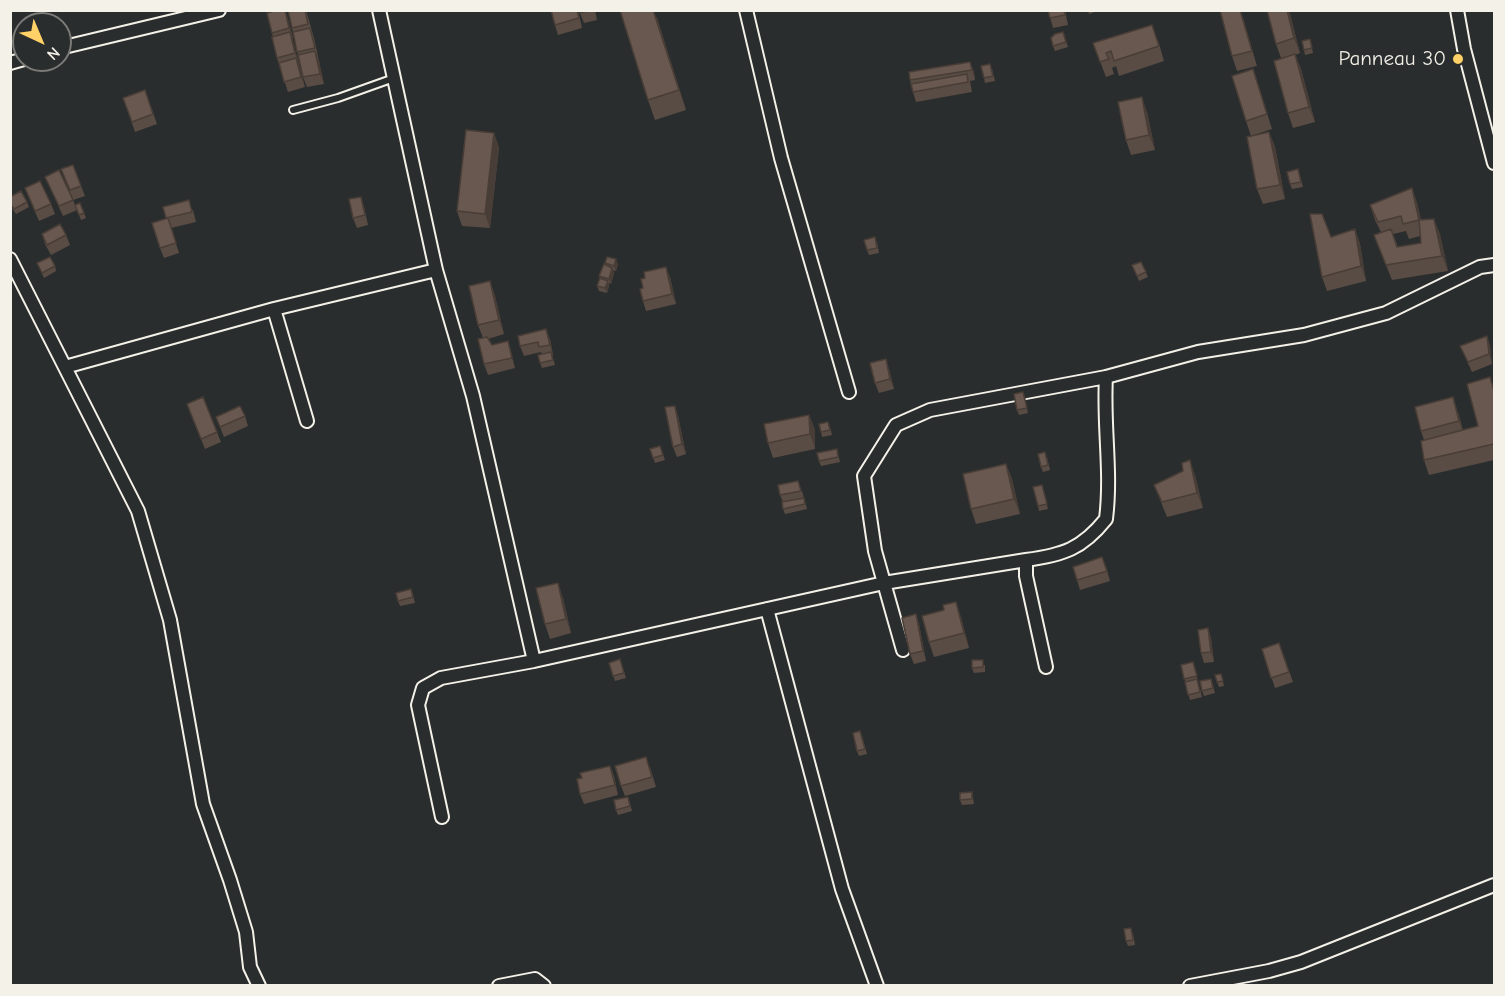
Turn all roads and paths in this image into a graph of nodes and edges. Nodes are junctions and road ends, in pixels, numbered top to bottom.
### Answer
1 (219, 10) edge
2 (746, 10) edge
3 (1457, 10) edge
4 (381, 11) edge
5 (72, 45) edge
6 (394, 78) junction
7 (293, 110) dead end
8 (1494, 164) edge
9 (10, 259) edge
10 (1494, 265) edge
11 (436, 270) junction
12 (274, 309) junction
13 (65, 367) junction
14 (1106, 377) junction
15 (849, 392) dead end
16 (307, 421) dead end
17 (1026, 560) junction
18 (884, 583) junction
19 (767, 609) junction
20 (903, 650) dead end
21 (534, 661) junction
22 (1046, 667) dead end
23 (442, 817) dead end
24 (1494, 885) edge
25 (259, 986) edge
26 (499, 986) edge
27 (544, 986) edge
28 (877, 986) edge
29 (1190, 986) edge

1 - 5 street
2 - 15 street
3 - 8 street
4 - 6 street
6 - 7 lane
6 - 11 street
9 - 13 street
10 - 14 street
11 - 12 street
11 - 21 street
12 - 13 street
12 - 16 street
13 - 25 street
14 - 17 street
14 - 18 street
17 - 18 street
17 - 22 street
18 - 19 street
18 - 20 street
19 - 21 street
19 - 28 street
21 - 23 street
24 - 29 street
26 - 27 street

